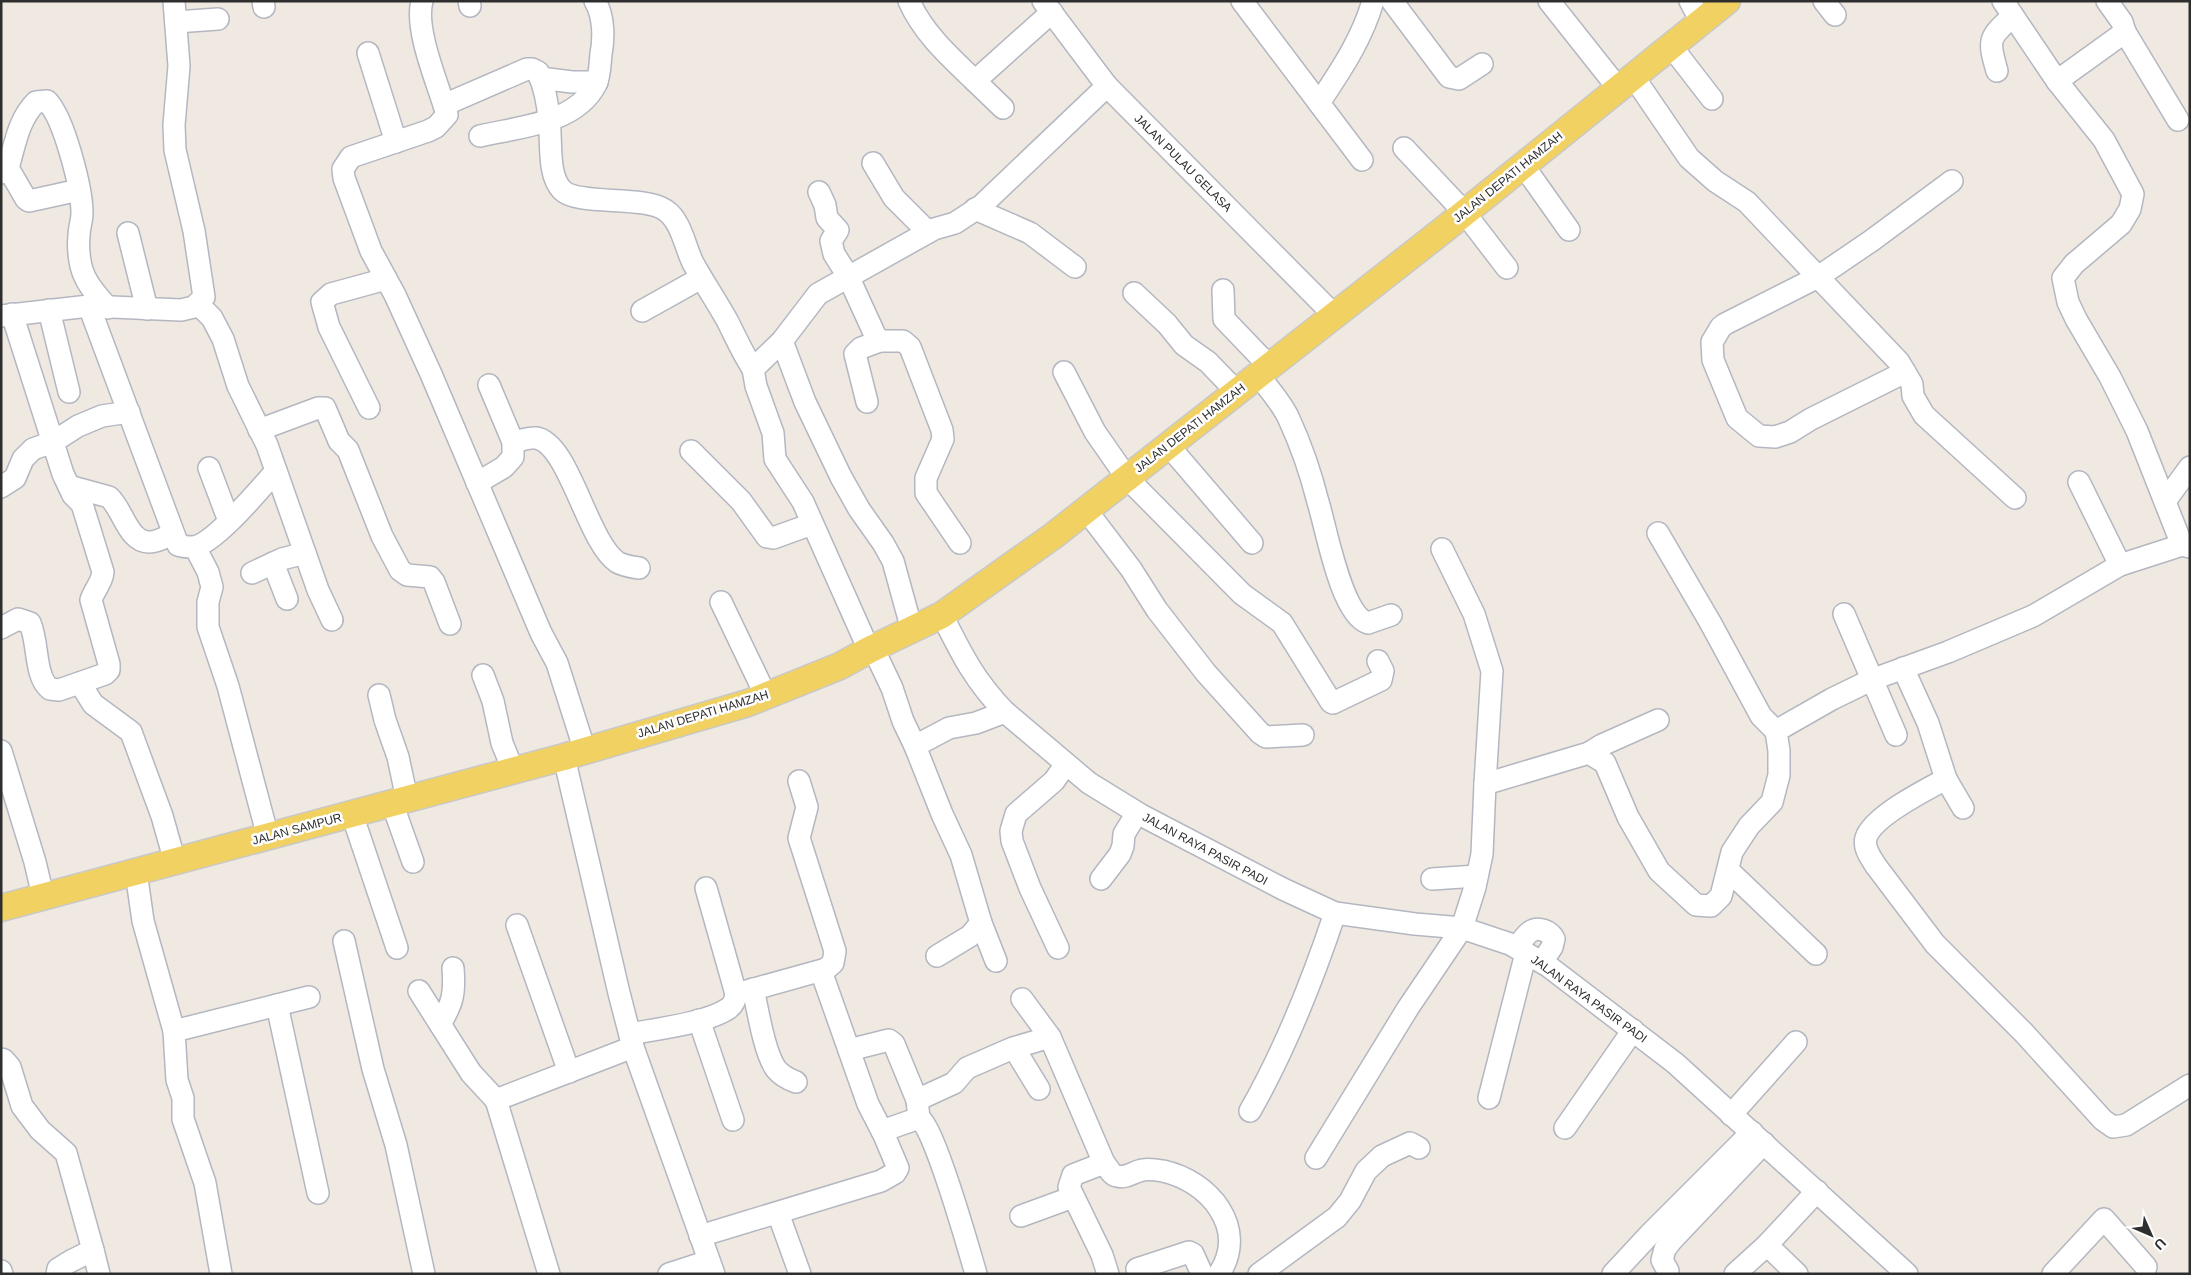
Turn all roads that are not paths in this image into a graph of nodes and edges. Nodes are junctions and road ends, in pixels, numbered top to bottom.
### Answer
1 (422, 1) edge
2 (596, 1) edge
3 (909, 1) edge
4 (1242, 1) edge
5 (1373, 1) edge
6 (1392, 1) edge
7 (1549, 1) edge
8 (1727, 1) edge
9 (2107, 1) edge
10 (1048, 7) edge
11 (2008, 9) edge
12 (1696, 11) edge
13 (175, 12) edge
14 (218, 19) dead end
15 (2125, 32) junction
16 (1671, 46) junction
17 (368, 53) dead end
18 (1482, 64) dead end
19 (1998, 71) dead end
20 (540, 78) junction
21 (2057, 81) junction
22 (597, 82) junction
23 (975, 82) junction
24 (1626, 82) junction
25 (1107, 86) junction
26 (1712, 99) dead end
27 (1319, 103) junction
28 (444, 105) junction
29 (1003, 108) dead end
30 (549, 120) junction
31 (2178, 120) dead end
32 (8, 136) edge
33 (480, 136) dead end
34 (396, 142) junction
35 (1404, 148) dead end
36 (1362, 160) dead end
37 (873, 163) dead end
38 (1524, 165) junction
39 (4, 171) edge
40 (1952, 181) dead end
41 (79, 190) junction
42 (819, 192) dead end
43 (975, 210) junction
44 (1464, 212) junction
45 (1569, 230) dead end
46 (928, 232) junction
47 (128, 233) dead end
48 (1075, 267) dead end
49 (1507, 268) dead end
50 (848, 276) junction
51 (1818, 277) junction
52 (701, 278) junction
53 (386, 279) junction
54 (1223, 290) dead end
55 (1134, 292) dead end
56 (199, 305) junction
57 (98, 307) junction
58 (147, 308) junction
59 (49, 310) junction
60 (642, 311) dead end
61 (6, 315) edge
62 (1334, 315) junction
63 (782, 340) junction
64 (880, 341) junction
65 (753, 369) junction
66 (1264, 370) junction
67 (1064, 372) dead end
68 (1905, 372) junction
69 (489, 385) dead end
70 (69, 392) dead end
71 (1237, 392) junction
72 (867, 402) dead end
73 (369, 408) dead end
74 (129, 412) junction
75 (259, 430) junction
76 (53, 442) junction
77 (513, 442) junction
78 (1168, 445) junction
79 (691, 451) dead end
80 (208, 468) dead end
81 (2190, 468) edge
82 (276, 472) junction
83 (1127, 478) junction
84 (2079, 482) dead end
85 (477, 483) junction
86 (1, 486) edge
87 (69, 486) junction
88 (2015, 498) dead end
89 (2166, 500) junction
90 (1086, 510) junction
91 (229, 521) junction
92 (812, 524) junction
93 (1658, 532) dead end
94 (173, 534) junction
95 (960, 543) dead end
96 (1252, 543) dead end
97 (2186, 546) edge
98 (195, 547) junction
99 (1442, 548) dead end
100 (305, 553) junction
101 (273, 563) junction
102 (2120, 565) junction
103 (639, 568) dead end
104 (252, 573) dead end
105 (287, 598) dead end
106 (721, 602) dead end
107 (1844, 614) dead end
108 (942, 615) junction
109 (1391, 615) dead end
110 (332, 620) dead end
111 (450, 624) dead end
112 (1, 628) edge
113 (912, 630) junction
114 (871, 649) junction
115 (1378, 661) dead end
116 (1903, 668) junction
117 (482, 675) dead end
118 (1871, 680) junction
119 (80, 683) junction
120 (379, 695) dead end
121 (766, 696) junction
122 (1005, 712) junction
123 (1658, 720) dead end
124 (1776, 732) junction
125 (1303, 735) dead end
126 (1896, 735) dead end
127 (915, 746) junction
128 (1, 752) edge
129 (580, 752) junction
130 (1589, 753) junction
131 (1066, 764) junction
132 (512, 770) junction
133 (1946, 779) junction
134 (799, 781) dead end
135 (1484, 784) junction
136 (399, 801) junction
137 (1963, 808) dead end
138 (1137, 813) junction
139 (352, 814) junction
140 (268, 837) junction
141 (175, 862) junction
142 (412, 862) dead end
143 (1728, 870) junction
144 (136, 872) junction
145 (1477, 876) junction
146 (1102, 879) dead end
147 (1432, 879) dead end
148 (706, 888) dead end
149 (43, 896) junction
150 (1, 908) edge
151 (1335, 913) junction
152 (980, 924) junction
153 (516, 925) dead end
154 (1462, 928) junction
155 (344, 941) dead end
156 (397, 948) dead end
157 (1058, 948) dead end
158 (1528, 954) junction
159 (1816, 954) dead end
160 (937, 956) dead end
161 (996, 961) dead end
162 (453, 968) dead end
163 (821, 971) junction
164 (420, 991) dead end
165 (744, 992) junction
166 (309, 997) dead end
167 (1022, 999) dead end
168 (277, 1005) junction
169 (699, 1020) junction
170 (440, 1024) junction
171 (1633, 1030) junction
172 (174, 1031) junction
173 (1050, 1037) junction
174 (632, 1040) junction
175 (1796, 1042) dead end
176 (1014, 1048) junction
177 (849, 1050) junction
178 (1, 1059) edge
179 (569, 1072) junction
180 (796, 1082) dead end
181 (2190, 1085) edge
182 (1039, 1089) dead end
183 (1489, 1098) dead end
184 (496, 1100) junction
185 (918, 1109) junction
186 (1250, 1111) dead end
187 (1731, 1115) junction
188 (733, 1120) dead end
189 (1564, 1128) dead end
190 (882, 1131) junction
191 (1758, 1138) junction
192 (1419, 1148) dead end
193 (1316, 1158) dead end
194 (1104, 1163) junction
195 (1817, 1191) junction
196 (318, 1193) dead end
197 (1073, 1197) junction
198 (778, 1213) junction
199 (1021, 1216) dead end
200 (700, 1236) junction
201 (1767, 1245) junction
202 (93, 1250) junction
203 (711, 1267) edge
204 (2146, 1267) dead end
205 (1137, 1268) dead end
206 (1896, 1270) edge
207 (1668, 1271) dead end
208 (57, 1274) edge
209 (99, 1274) edge
210 (221, 1274) edge
211 (424, 1274) edge
212 (549, 1274) edge
213 (669, 1274) edge
214 (800, 1274) edge
215 (976, 1274) edge
216 (1108, 1274) edge
217 (1202, 1274) edge
218 (1219, 1274) edge
219 (1258, 1274) edge
220 (1613, 1274) edge
221 (1735, 1274) edge
222 (1797, 1274) edge
223 (2053, 1274) edge

1 - 28 street
2 - 22 street
3 - 23 street
4 - 27 street
5 - 27 street
6 - 18 street
7 - 24 street
8 - 12 main road, JALAN DEPATI HAMZAH
9 - 15 street
10 - 23 street
10 - 25 street, JALAN PULAU GELASA
11 - 19 street
11 - 21 street
12 - 16 main road, JALAN DEPATI HAMZAH
13 - 14 street
13 - 56 street
15 - 21 street
15 - 31 street
16 - 24 main road, JALAN DEPATI HAMZAH
16 - 26 street
17 - 34 street
20 - 22 street
20 - 28 street
20 - 30 street
21 - 89 street
22 - 30 street
23 - 29 street
24 - 38 main road, JALAN DEPATI HAMZAH
24 - 51 street
25 - 43 street
25 - 62 street, JALAN PULAU GELASA
27 - 36 street
28 - 34 street
30 - 33 street
30 - 52 street
32 - 39 street
32 - 41 street
34 - 53 street
35 - 44 street
37 - 46 street
38 - 44 main road, JALAN DEPATI HAMZAH
38 - 45 street
39 - 41 street
40 - 51 street
41 - 57 street
42 - 50 street
43 - 46 street
43 - 48 street
44 - 49 street
44 - 62 main road, JALAN DEPATI HAMZAH
46 - 50 street
47 - 58 street
50 - 63 street
50 - 64 street
51 - 68 street
51 - 68 street
52 - 60 street
52 - 65 street
53 - 73 street
53 - 85 street
54 - 66 street
55 - 71 street
56 - 58 street
56 - 75 street
57 - 58 street
57 - 59 street
57 - 74 street
59 - 61 street
59 - 70 street
61 - 76 street
62 - 66 main road, JALAN DEPATI HAMZAH
63 - 65 street
63 - 113 street
64 - 72 street
64 - 95 street
65 - 92 street
66 - 71 main road, JALAN DEPATI HAMZAH
66 - 109 street
67 - 83 street
68 - 88 street
69 - 77 street
71 - 78 main road, JALAN DEPATI HAMZAH
74 - 76 street
74 - 94 street
75 - 82 street
75 - 111 street
76 - 86 street
76 - 87 street
77 - 85 street
77 - 103 street
78 - 83 main road, JALAN DEPATI HAMZAH
78 - 96 street
79 - 92 street
80 - 91 street
81 - 89 street
82 - 91 street
82 - 100 street
83 - 90 main road, JALAN DEPATI HAMZAH
83 - 115 street
84 - 102 street
85 - 129 street
87 - 94 street
87 - 119 street
89 - 97 street
90 - 108 main road, JALAN DEPATI HAMZAH
90 - 125 street
91 - 98 street
92 - 114 street
93 - 124 street
94 - 98 street
97 - 102 street
98 - 140 street
99 - 135 street
100 - 101 street
100 - 110 street
101 - 104 street
101 - 105 street
102 - 116 street
106 - 121 street
107 - 118 street
108 - 113 main road, JALAN DEPATI HAMZAH
108 - 122 street, JALAN RAYA PASIR PADI
112 - 119 street
113 - 114 main road, JALAN DEPATI HAMZAH
114 - 121 main road, JALAN DEPATI HAMZAH
114 - 127 street
116 - 118 street
116 - 133 street
117 - 132 street
118 - 124 street
118 - 126 street
119 - 141 street
120 - 136 street
121 - 129 main road, JALAN DEPATI HAMZAH
122 - 127 street
122 - 131 street, JALAN RAYA PASIR PADI
123 - 130 street
124 - 143 street
127 - 152 street
128 - 149 street
129 - 132 main road, JALAN SAMPUR
129 - 174 street
130 - 135 street
130 - 143 street
131 - 138 street, JALAN RAYA PASIR PADI
131 - 157 street
132 - 136 main road, JALAN SAMPUR
133 - 137 street
133 - 181 street
134 - 163 street
135 - 145 street
136 - 139 main road, JALAN SAMPUR
136 - 142 street
138 - 146 street
138 - 151 street, JALAN RAYA PASIR PADI
139 - 140 main road, JALAN SAMPUR
139 - 156 street
140 - 141 main road, JALAN SAMPUR
141 - 144 main road, JALAN SAMPUR
143 - 159 street
144 - 149 main road, JALAN SAMPUR
144 - 172 street
145 - 147 street
145 - 154 street
148 - 165 street
149 - 150 main road, JALAN SAMPUR
151 - 154 street, JALAN RAYA PASIR PADI
151 - 186 street
152 - 160 street
152 - 161 street
153 - 179 street
154 - 158 street, JALAN RAYA PASIR PADI
154 - 193 street
155 - 211 street
158 - 171 street, JALAN RAYA PASIR PADI
158 - 183 street
162 - 170 street
163 - 165 street
163 - 177 street
164 - 170 street
165 - 169 street
165 - 180 street
166 - 168 street
167 - 173 street
168 - 172 street
168 - 196 street
169 - 174 street
169 - 188 street
170 - 184 street
171 - 187 street, JALAN RAYA PASIR PADI
171 - 189 street
172 - 210 street
173 - 176 street
173 - 194 street
174 - 179 street
174 - 200 street
175 - 187 street
176 - 182 street
176 - 185 street
177 - 185 street
177 - 190 street
178 - 202 street
179 - 184 street
184 - 212 street
185 - 190 street
185 - 215 street
187 - 191 street, JALAN RAYA PASIR PADI
190 - 198 street
191 - 195 street, JALAN RAYA PASIR PADI
191 - 207 street
191 - 220 street
192 - 219 street
194 - 197 street
194 - 218 street
195 - 201 street
195 - 206 street, JALAN RAYA PASIR PADI
197 - 199 street
197 - 216 street
198 - 200 street
198 - 214 street
200 - 203 street
201 - 221 street
201 - 222 street
202 - 208 street
202 - 209 street
203 - 213 street
204 - 223 street
205 - 217 street

